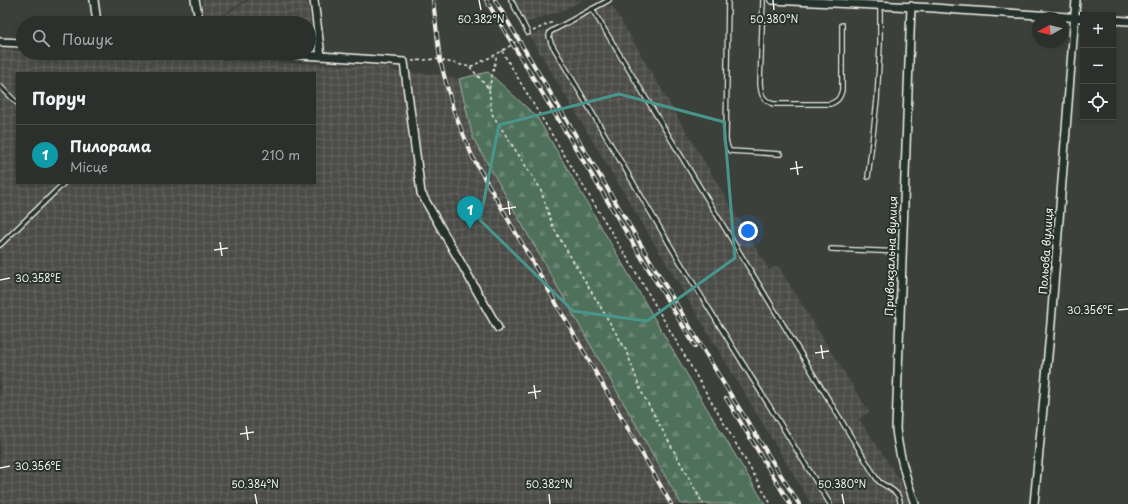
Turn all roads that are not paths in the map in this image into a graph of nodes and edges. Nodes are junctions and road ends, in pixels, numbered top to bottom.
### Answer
1 (94, 0) edge
2 (195, 0) edge
3 (314, 0) edge
4 (511, 0) edge
5 (609, 0) edge
6 (728, 0) edge
7 (763, 0) edge
8 (772, 0) edge
9 (792, 0) edge
10 (1076, 0) edge
11 (880, 5) junction
12 (911, 6) junction
13 (592, 9) junction
14 (96, 16) edge
15 (198, 16) edge
16 (1075, 17) junction
17 (1080, 18) edge
18 (1116, 20) edge
19 (1128, 20) edge
20 (842, 25) dead end
21 (528, 33) road end
22 (0, 42) edge
23 (16, 43) edge
24 (316, 56) edge
25 (321, 56) junction
26 (0, 86) edge
27 (16, 102) edge
28 (780, 154) dead end
29 (868, 177) dead end
30 (63, 184) edge
31 (0, 245) edge
32 (831, 249) dead end
33 (902, 252) junction
34 (498, 328) dead end
35 (830, 504) edge
36 (900, 504) edge
37 (915, 504) edge
38 (1034, 504) edge

1 - 14 street
2 - 15 street
3 - 25 street
4 - 21 lane
5 - 13 lane
6 - 28 lane
7 - 20 lane
8 - 9 street
9 - 11 street
10 - 16 street, Польова вулиця
11 - 12 street
11 - 29 lane
12 - 16 street
12 - 33 street, Привокзальна вулиця
13 - 35 lane
13 - 36 lane
16 - 17 street
16 - 38 street, Польова вулиця
18 - 19 street
22 - 23 street
24 - 25 street
25 - 34 street
26 - 27 lane
30 - 31 lane
32 - 33 lane
33 - 37 street, Привокзальна вулиця

